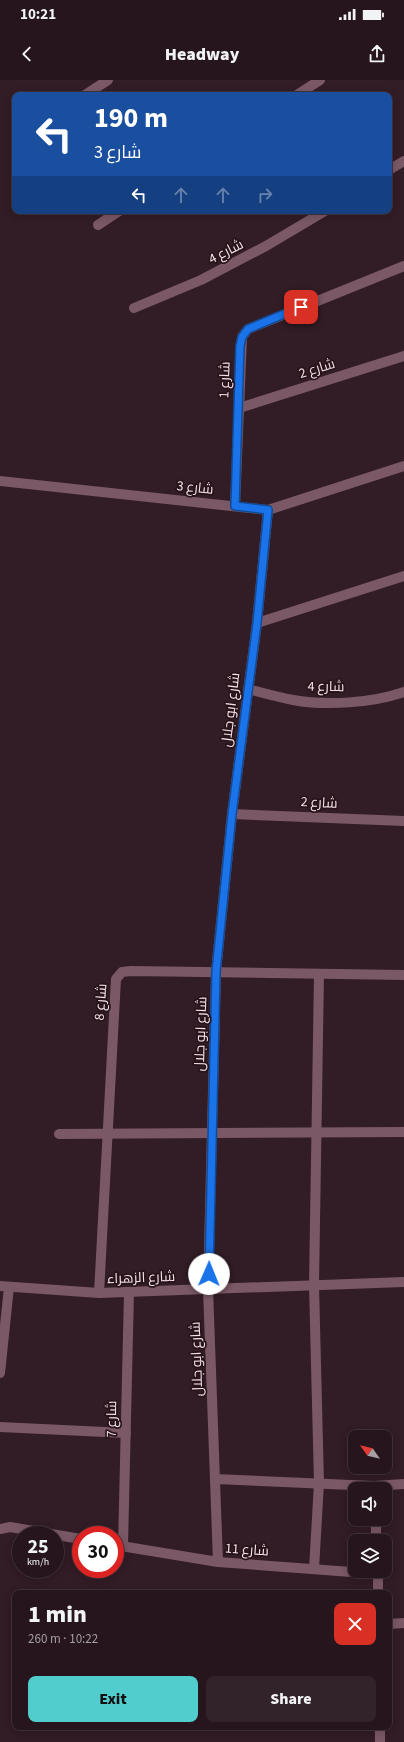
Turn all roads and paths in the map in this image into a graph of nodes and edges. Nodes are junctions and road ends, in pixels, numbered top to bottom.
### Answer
1 (108, 80) edge
2 (320, 80) edge
3 (90, 92) edge
4 (302, 92) edge
5 (404, 161) edge
6 (392, 168) edge
7 (114, 214) edge
8 (320, 214) edge
9 (98, 225) dead end
10 (404, 266) edge
11 (134, 308) dead end
12 (404, 356) edge
13 (239, 408) junction
14 (404, 466) edge
15 (0, 481) edge
16 (235, 506) junction
17 (268, 510) junction
18 (404, 576) edge
19 (257, 623) junction
20 (248, 689) junction
21 (404, 692) edge
22 (232, 814) junction
23 (404, 821) edge
24 (216, 972) junction
25 (319, 974) junction
26 (404, 975) edge
27 (317, 1132) junction
28 (404, 1132) edge
29 (212, 1133) junction
30 (59, 1134) dead end
31 (107, 1134) junction
32 (404, 1282) edge
33 (314, 1285) junction
34 (4, 1286) edge
35 (208, 1289) junction
36 (129, 1292) junction
37 (99, 1293) junction
38 (0, 1372) edge
39 (0, 1427) edge
40 (126, 1433) junction
41 (215, 1479) junction
42 (319, 1483) junction
43 (404, 1484) edge
44 (348, 1485) edge
45 (392, 1485) edge
46 (120, 1526) edge
47 (0, 1529) edge
48 (72, 1537) edge
49 (124, 1546) edge
50 (218, 1562) junction
51 (314, 1569) junction
52 (348, 1571) edge
53 (378, 1578) edge
54 (378, 1590) edge
55 (404, 1623) edge
56 (392, 1624) edge
57 (380, 1730) edge
58 (380, 1742) edge

1 - 3 street
2 - 4 street
5 - 6 street
7 - 9 street
8 - 11 street, شارع 4
10 - 13 street, شارع 1
12 - 13 street, شارع 2
13 - 16 street, شارع 1
14 - 17 street, شارع 3
15 - 16 street, شارع 3
16 - 17 street, شارع 3
17 - 19 street, شارع ابو جلال
18 - 19 street
19 - 20 street, شارع ابو جلال
20 - 21 street, شارع 4
20 - 22 street, شارع ابو جلال
22 - 23 street, شارع 2
22 - 24 street, شارع ابو جلال
24 - 25 street, شارع 8
24 - 29 street, شارع ابو جلال
24 - 31 street, شارع 8
25 - 26 street, شارع 8
25 - 27 street
27 - 28 street
27 - 29 street
27 - 33 street
29 - 31 street
29 - 35 street, شارع ابو جلال
30 - 31 street
31 - 37 street, شارع 8
32 - 33 street, شارع الزهراء
33 - 35 street, شارع الزهراء
33 - 42 street
34 - 37 street, شارع الزهراء
34 - 38 street
35 - 36 street, شارع الزهراء
35 - 41 street, شارع ابو جلال
36 - 37 street, شارع الزهراء
36 - 40 street, شارع 7
39 - 40 street
40 - 46 street, شارع 7
41 - 42 street
41 - 50 street, شارع ابو جلال
42 - 44 street
42 - 51 street
43 - 45 street
47 - 48 street
49 - 50 street, شارع 11
50 - 51 street, شارع 11
51 - 52 street, شارع 11
53 - 54 street
55 - 56 street
57 - 58 street

